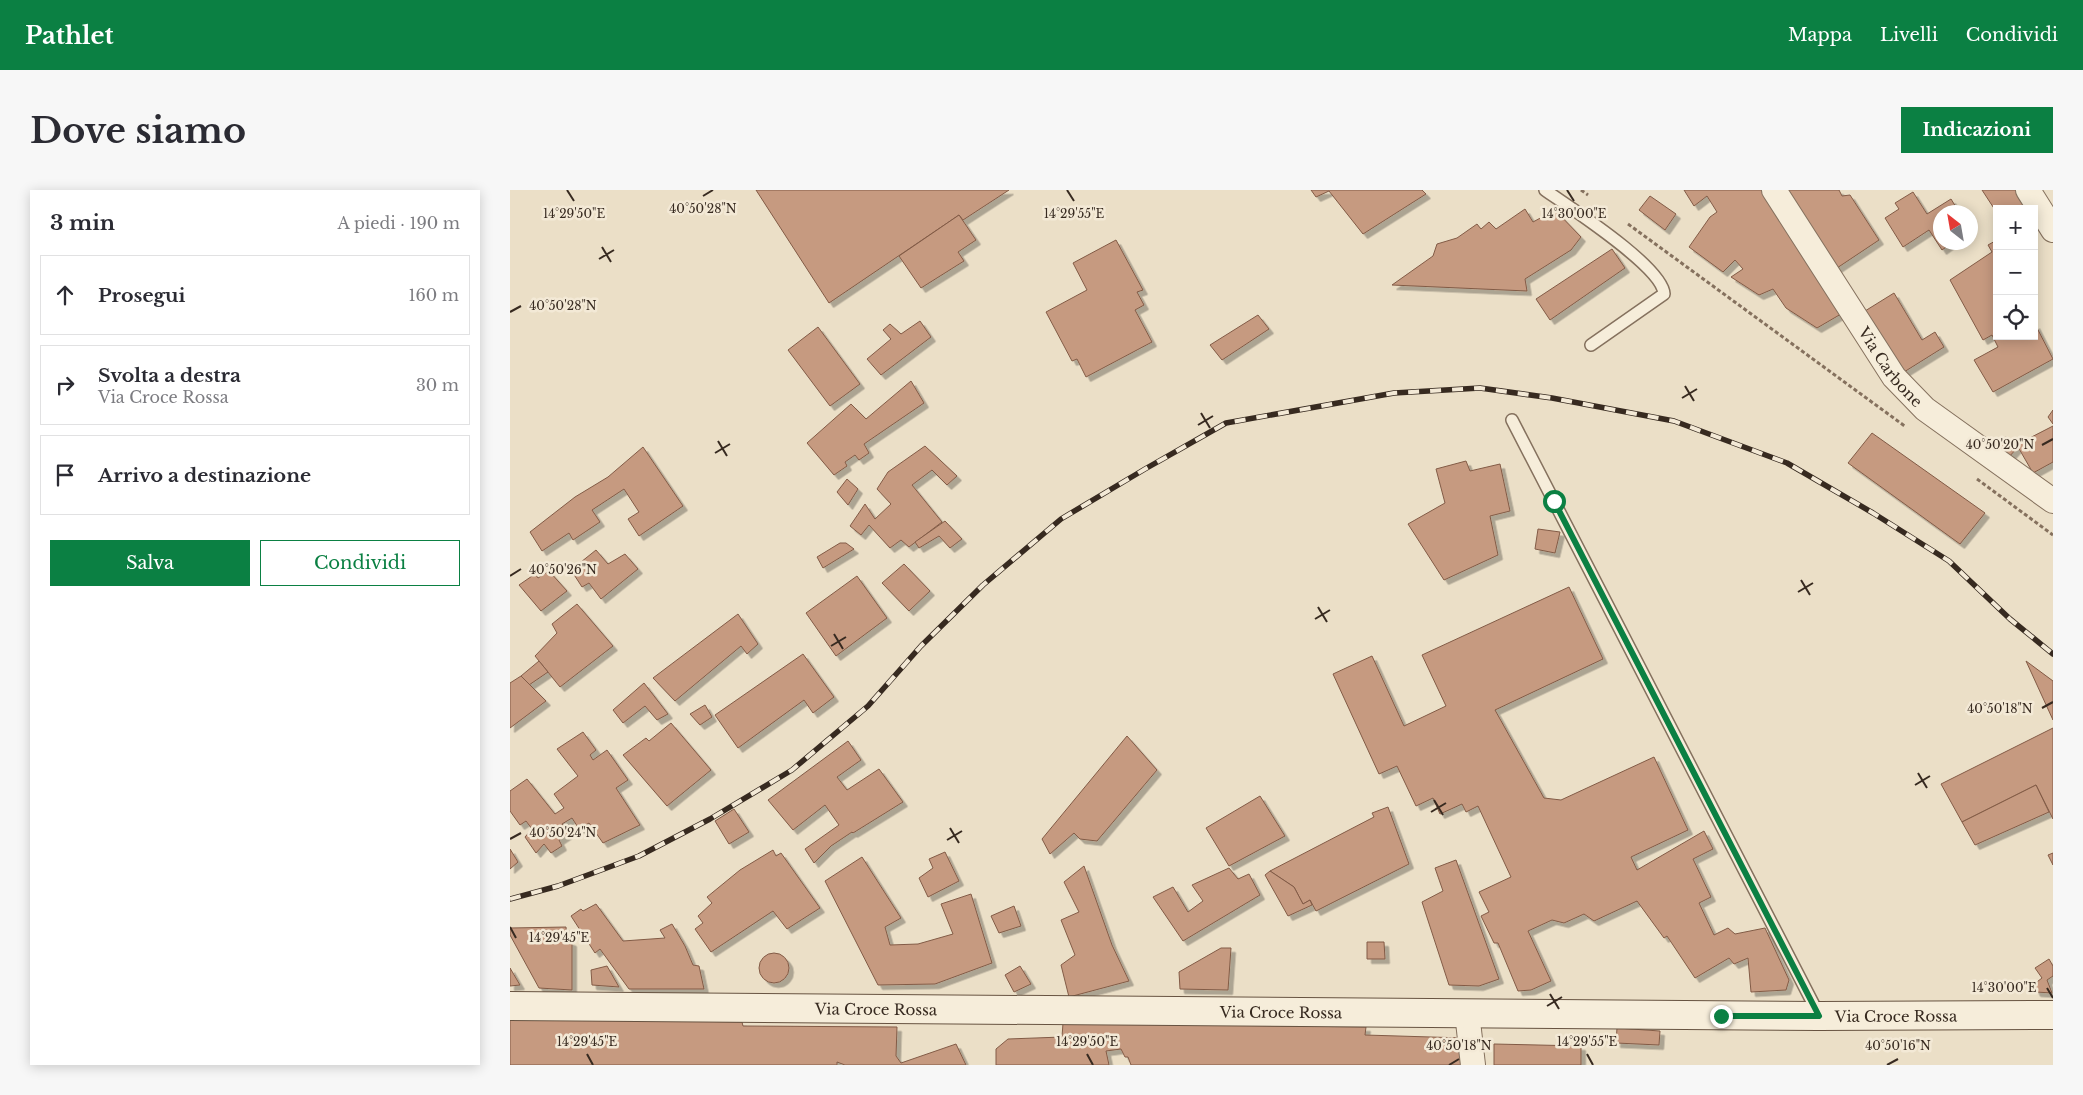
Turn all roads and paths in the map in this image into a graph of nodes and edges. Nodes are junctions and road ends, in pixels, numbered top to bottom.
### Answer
1 (1545, 190) edge
2 (1581, 190) edge
3 (1774, 190) edge
4 (2028, 190) edge
5 (1589, 196) dead end
6 (1620, 219) dead end
7 (2053, 230) edge
8 (1591, 345) dead end
9 (1512, 420) dead end
10 (1914, 433) dead end
11 (1976, 479) dead end
12 (2053, 501) edge
13 (2053, 535) edge
14 (510, 1006) edge
15 (1467, 1013) junction
16 (1819, 1016) junction
17 (2053, 1016) edge
18 (1473, 1065) edge

1 - 8 lane
2 - 5 path
3 - 12 street, Via Carbone
4 - 7 street
6 - 10 path
9 - 16 lane
11 - 13 path
14 - 15 main road, Via Croce Rossa
15 - 16 main road, Via Croce Rossa
15 - 18 street
16 - 17 main road, Via Croce Rossa

